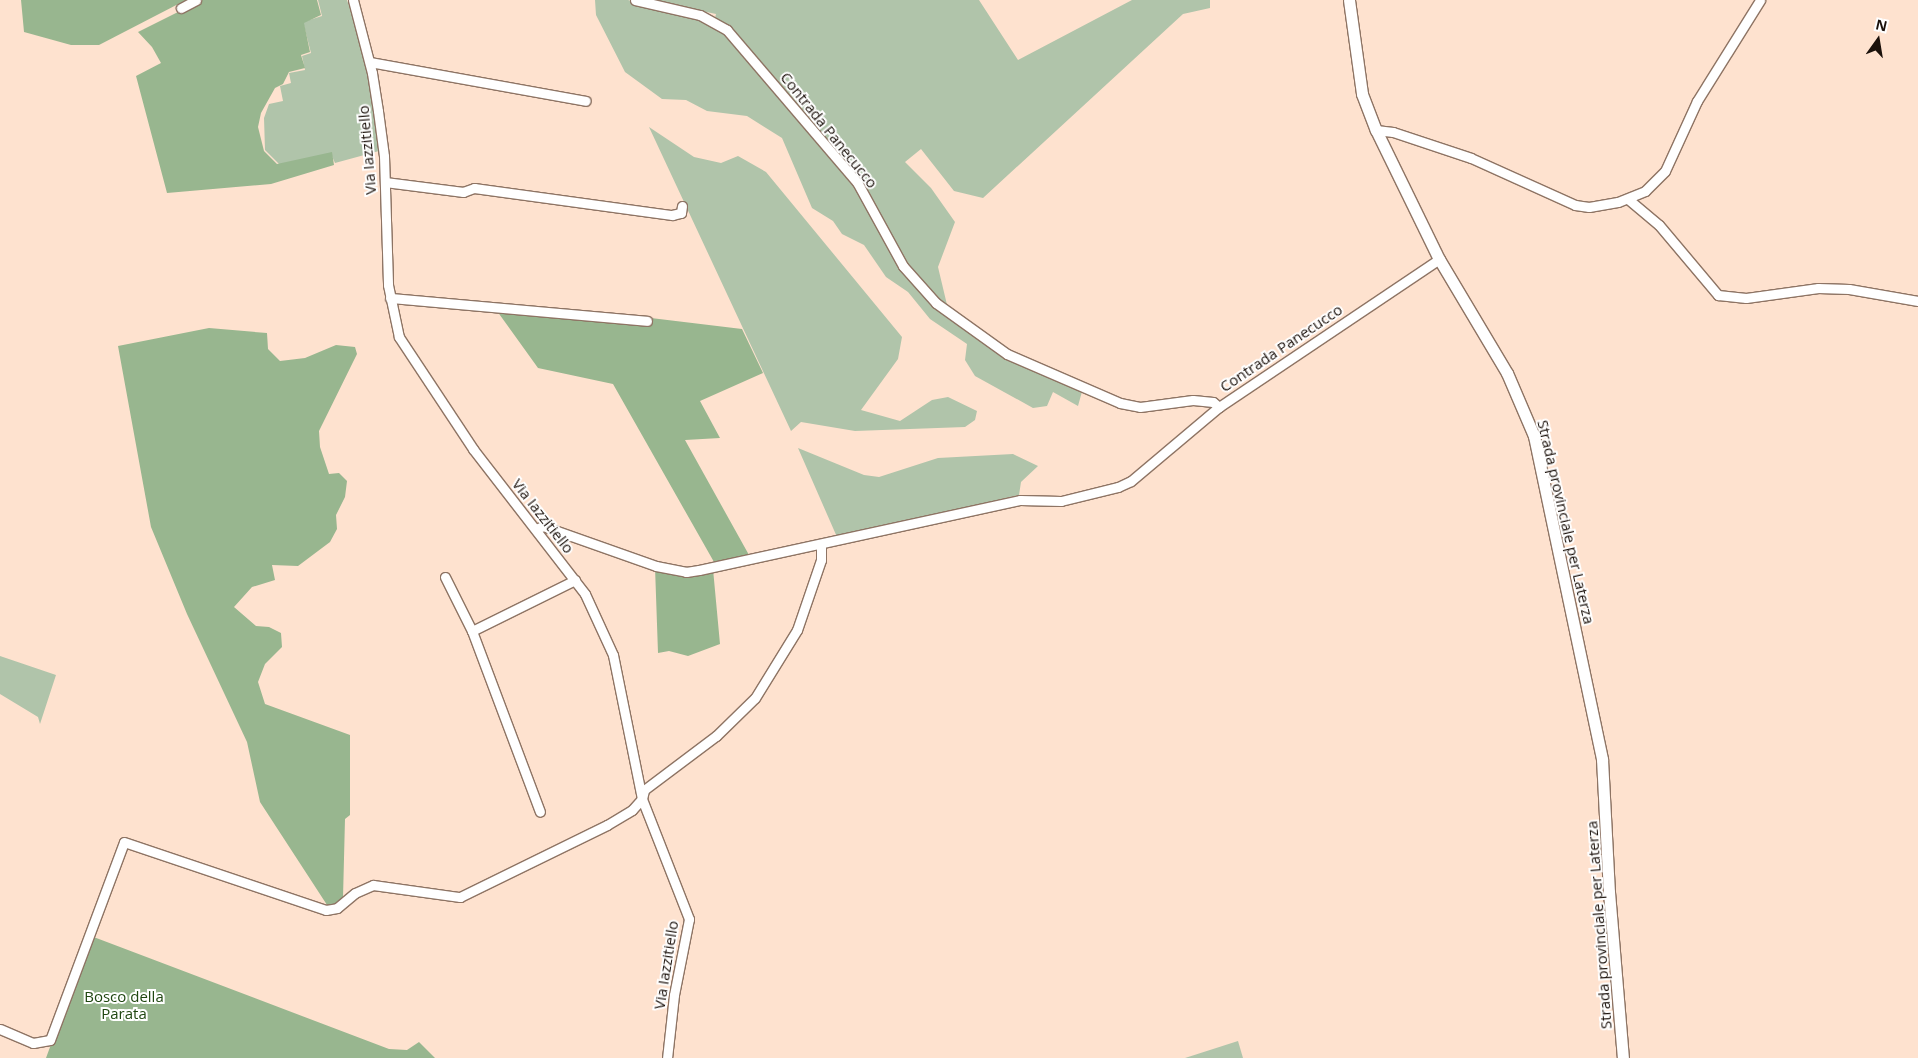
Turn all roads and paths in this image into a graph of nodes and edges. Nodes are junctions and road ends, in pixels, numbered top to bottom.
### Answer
1 (196, 0) edge
2 (353, 0) edge
3 (635, 0) edge
4 (1349, 0) edge
5 (1760, 0) edge
6 (181, 8) dead end
7 (370, 62) junction
8 (586, 101) dead end
9 (1376, 130) junction
10 (385, 182) junction
11 (1628, 199) junction
12 (682, 206) dead end
13 (1439, 259) junction
14 (390, 298) junction
15 (1918, 301) edge
16 (647, 321) dead end
17 (1219, 407) junction
18 (536, 528) junction
19 (821, 544) junction
20 (445, 577) dead end
21 (575, 580) junction
22 (472, 631) junction
23 (642, 799) junction
24 (540, 812) dead end
25 (0, 1029) edge
26 (667, 1058) edge
27 (1623, 1058) edge

1 - 6 street
2 - 7 street, Via Iazzitiello
3 - 17 street, Contrada Panecucco
4 - 9 main road, Strada provinciale per Laterza
5 - 11 street
7 - 8 street
7 - 10 street, Via Iazzitiello
9 - 11 street
9 - 13 main road, Strada provinciale per Laterza
10 - 12 street
10 - 14 street, Via Iazzitiello
11 - 15 street
13 - 17 street, Contrada Panecucco
13 - 27 main road, Strada provinciale per Laterza
14 - 16 street
14 - 18 street, Via Iazzitiello
17 - 19 street
18 - 19 street
18 - 21 street, Via Iazzitiello
19 - 23 street
20 - 22 street
21 - 22 street
21 - 23 street, Via Iazzitiello
22 - 24 street
23 - 25 street
23 - 26 street, Via Iazzitiello

